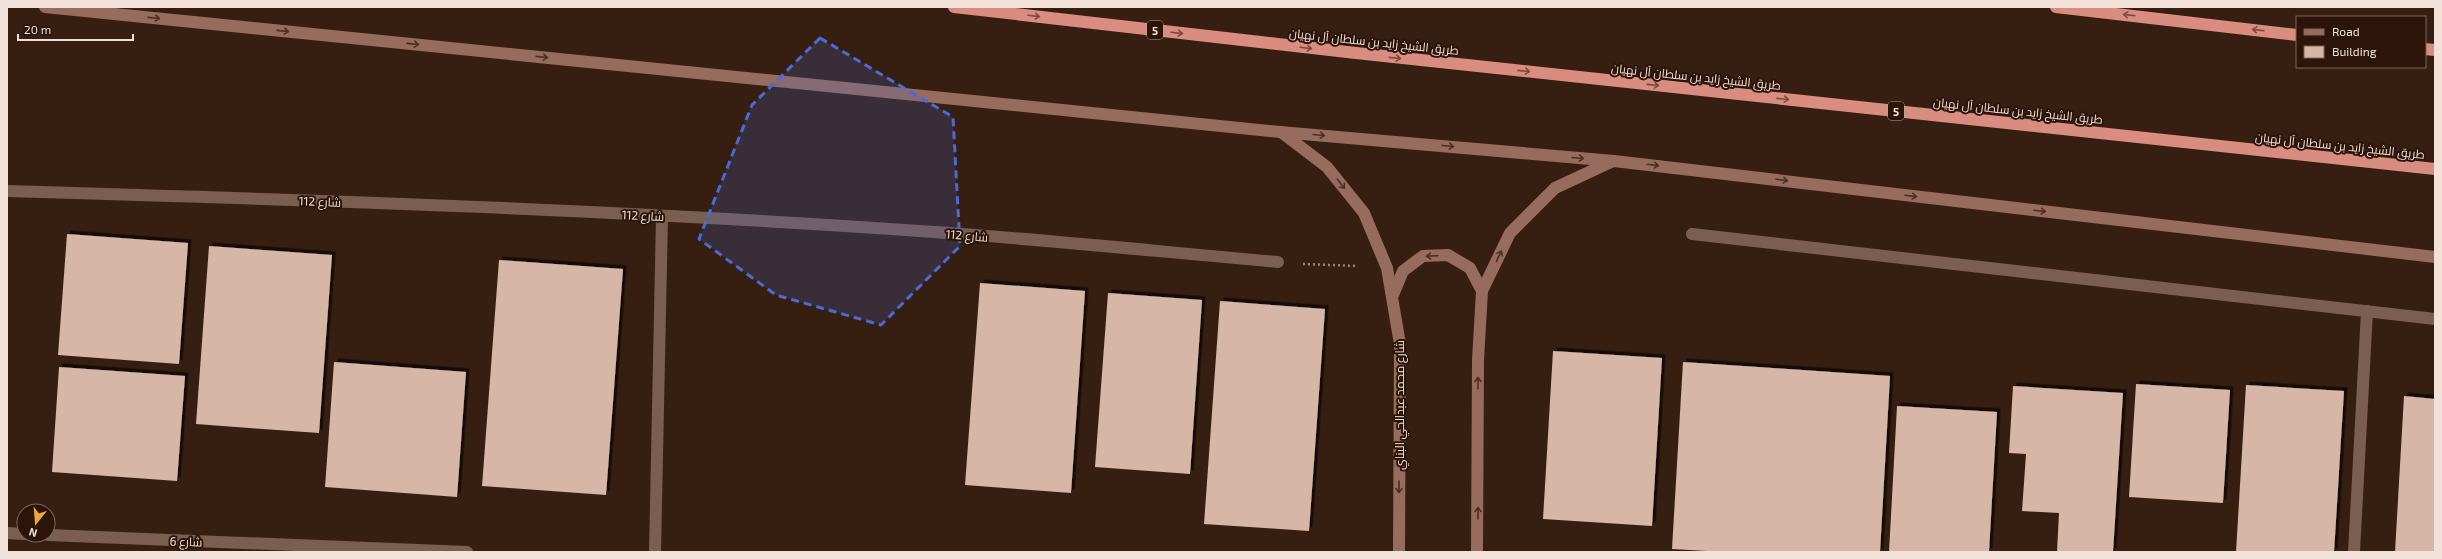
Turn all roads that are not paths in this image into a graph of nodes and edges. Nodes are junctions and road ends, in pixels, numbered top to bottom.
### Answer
1 (46, 7) edge
2 (954, 7) edge
3 (2056, 7) edge
4 (2296, 35) edge
5 (1280, 132) junction
6 (1614, 161) junction
7 (2435, 169) edge
8 (7, 191) edge
9 (662, 216) junction
10 (1692, 234) dead end
11 (2435, 257) edge
12 (1278, 262) road end
13 (1482, 291) junction
14 (1393, 295) junction
15 (2367, 311) junction
16 (2435, 319) edge
17 (56, 535) edge
18 (467, 552) edge
19 (655, 552) edge
20 (1399, 552) edge
21 (1477, 552) edge
22 (2354, 552) edge

1 -> 5 main road
2 -> 7 highway, طريق الشيخ زايد بن سلطان آل نهيان / 5
4 -> 3 highway
5 -> 6 main road
5 -> 14 main road, شارع محمد عبدالحي البناي
6 -> 11 main road
13 -> 6 main road
8 - 9 street, شارع 112
9 - 12 street, شارع 112
9 - 19 street
10 - 15 street
13 -> 14 main road
21 -> 13 main road
14 -> 20 main road, شارع محمد عبدالحي البناي
15 - 16 street
15 - 22 street
17 - 18 street, شارع 6

